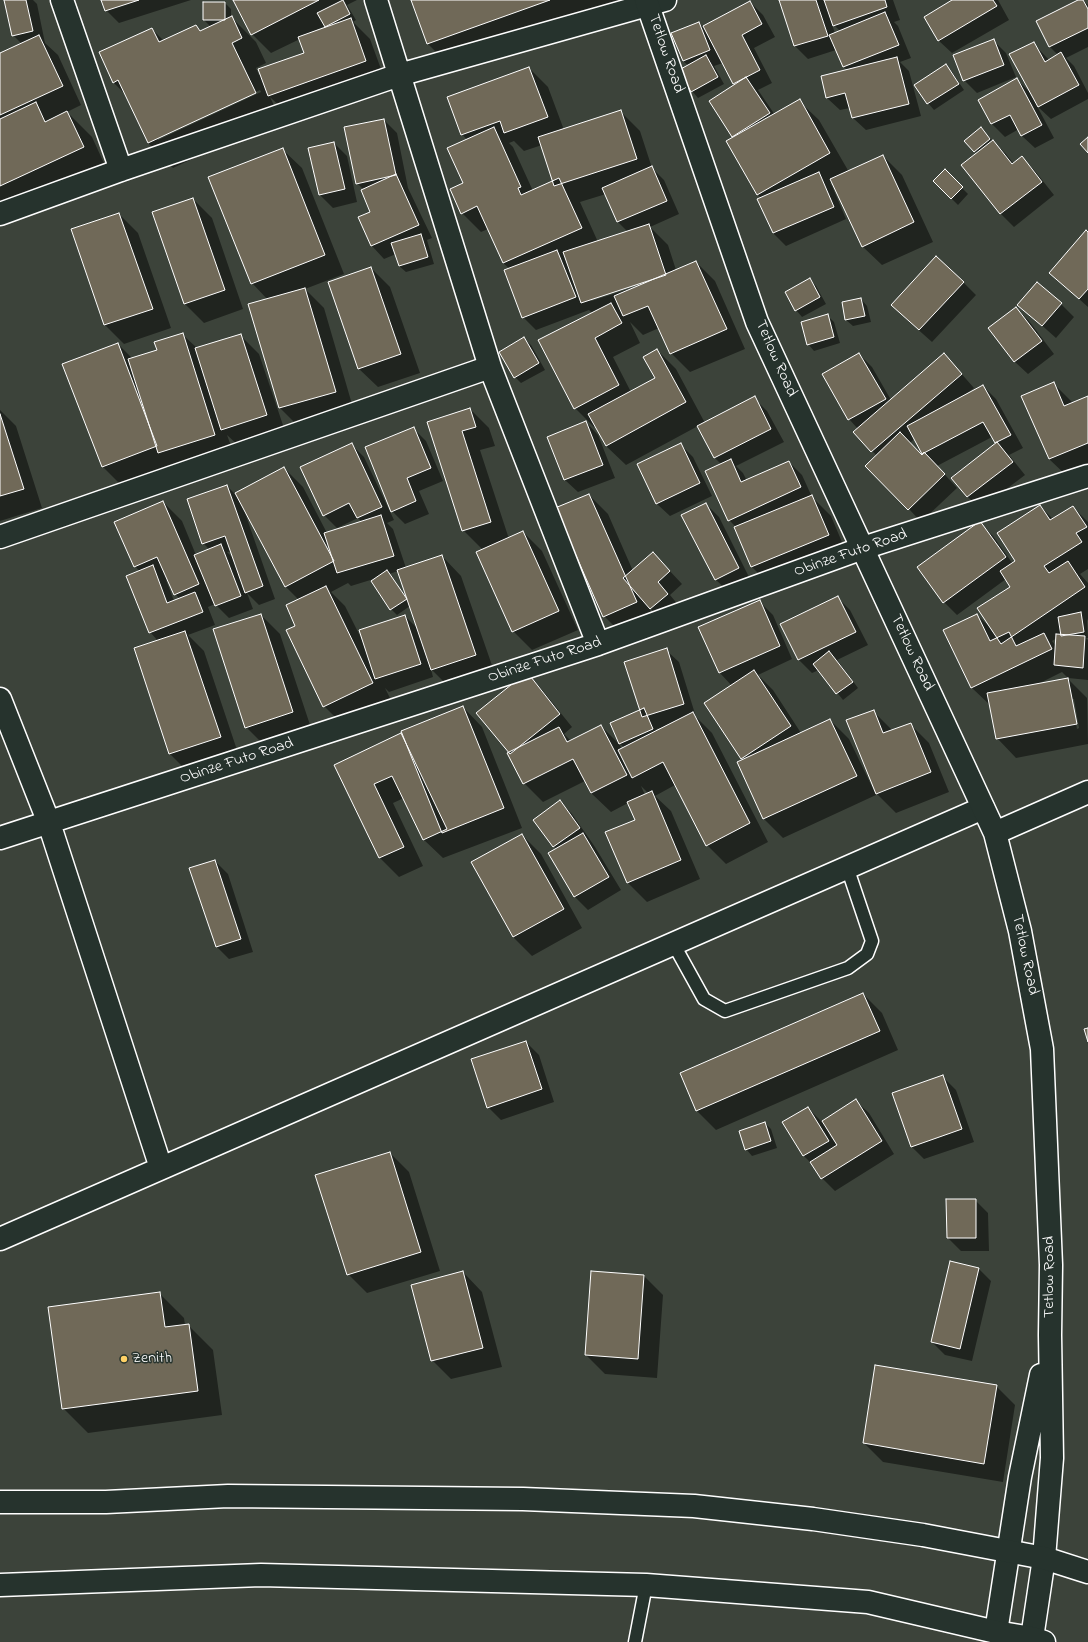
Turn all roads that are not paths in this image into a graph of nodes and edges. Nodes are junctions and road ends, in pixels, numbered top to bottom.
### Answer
1 (62, 0) edge
2 (376, 0) edge
3 (653, 2) edge
4 (399, 75) junction
5 (121, 170) junction
6 (0, 214) edge
7 (490, 367) junction
8 (1088, 476) edge
9 (0, 537) edge
10 (862, 548) junction
11 (598, 644) junction
12 (0, 699) edge
13 (1088, 792) edge
14 (983, 808) junction
15 (49, 823) junction
16 (995, 833) junction
17 (0, 838) edge
18 (847, 867) junction
19 (673, 943) junction
20 (161, 1168) junction
21 (0, 1238) edge
22 (1050, 1335) junction
23 (0, 1502) edge
24 (1009, 1552) junction
25 (1044, 1558) junction
26 (1088, 1572) edge
27 (0, 1585) edge
28 (646, 1585) junction
29 (996, 1632) junction
30 (1038, 1640) edge
31 (635, 1642) edge

1 - 5 street
2 - 4 street
3 - 4 street
3 - 10 street, Tetlow Road
4 - 5 street
4 - 7 street
5 - 6 street
7 - 9 street
7 - 11 street
8 - 10 street, Obinze Futo Road
10 - 11 street, Obinze Futo Road
10 - 14 street, Tetlow Road
11 - 15 street, Obinze Futo Road
12 - 15 street
13 - 16 street
14 - 16 street, Tetlow Road
14 - 18 street
15 - 17 street, Obinze Futo Road
15 - 20 street
16 - 22 street, Tetlow Road
18 - 19 street
18 - 19 lane
19 - 20 street
20 - 21 street
22 - 24 street
22 - 25 street
23 - 24 street
24 - 25 street
24 - 29 street
25 - 26 street
25 - 30 street
27 - 28 street
28 - 29 street
28 - 31 lane
29 - 30 street

